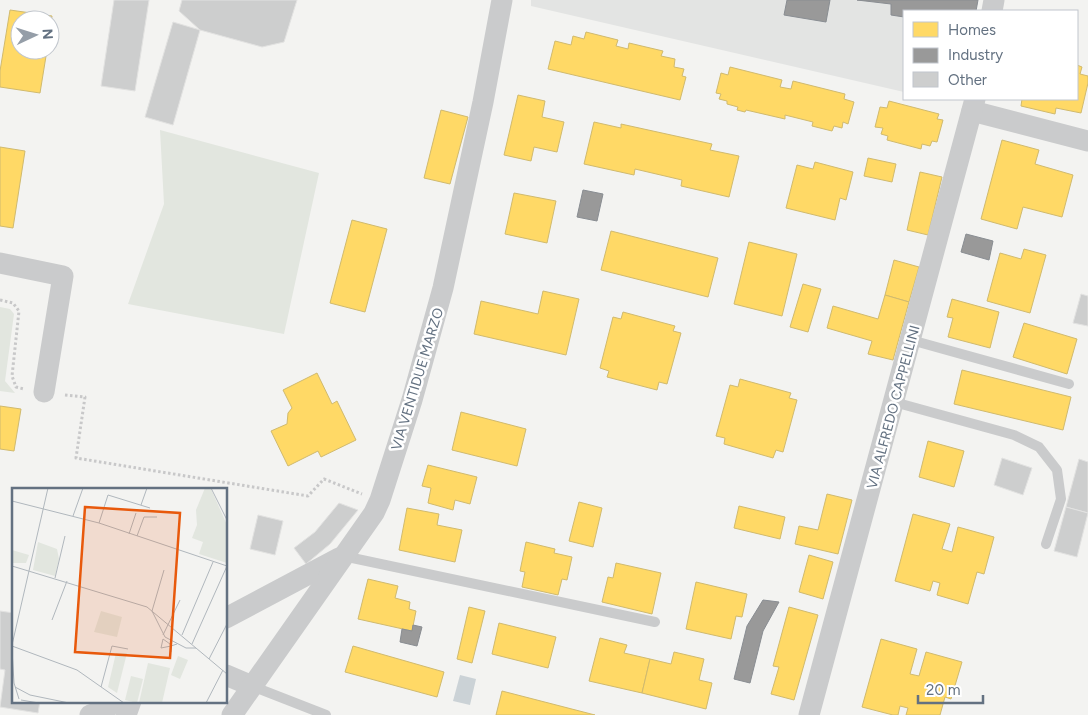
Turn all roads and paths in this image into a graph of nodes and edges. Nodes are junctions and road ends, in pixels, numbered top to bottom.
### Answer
1 (502, 0) edge
2 (973, 105) edge
3 (1088, 141) edge
4 (0, 263) edge
5 (0, 300) edge
6 (911, 340) junction
7 (1069, 384) dead end
8 (44, 392) junction
9 (894, 402) junction
10 (380, 500) junction
11 (1046, 544) dead end
12 (343, 556) junction
13 (228, 617) edge
14 (656, 622) dead end
15 (228, 676) edge
16 (252, 686) junction
17 (131, 702) edge
18 (126, 715) edge
19 (232, 715) edge
20 (326, 715) edge
21 (809, 715) edge

1 - 10 street, VIA VENTIDUE MARZO
2 - 3 street
2 - 6 street, VIA ALFREDO CAPPELLINI
4 - 8 street
5 - 8 path
6 - 7 lane
6 - 9 street, VIA ALFREDO CAPPELLINI
8 - 10 path
9 - 11 lane
9 - 21 street, VIA ALFREDO CAPPELLINI
10 - 12 street, VIA VENTIDUE MARZO
12 - 13 street
12 - 14 lane
12 - 16 street, VIA VENTIDUE MARZO
15 - 16 street
16 - 19 street, VIA VENTIDUE MARZO
16 - 20 lane
17 - 18 street

